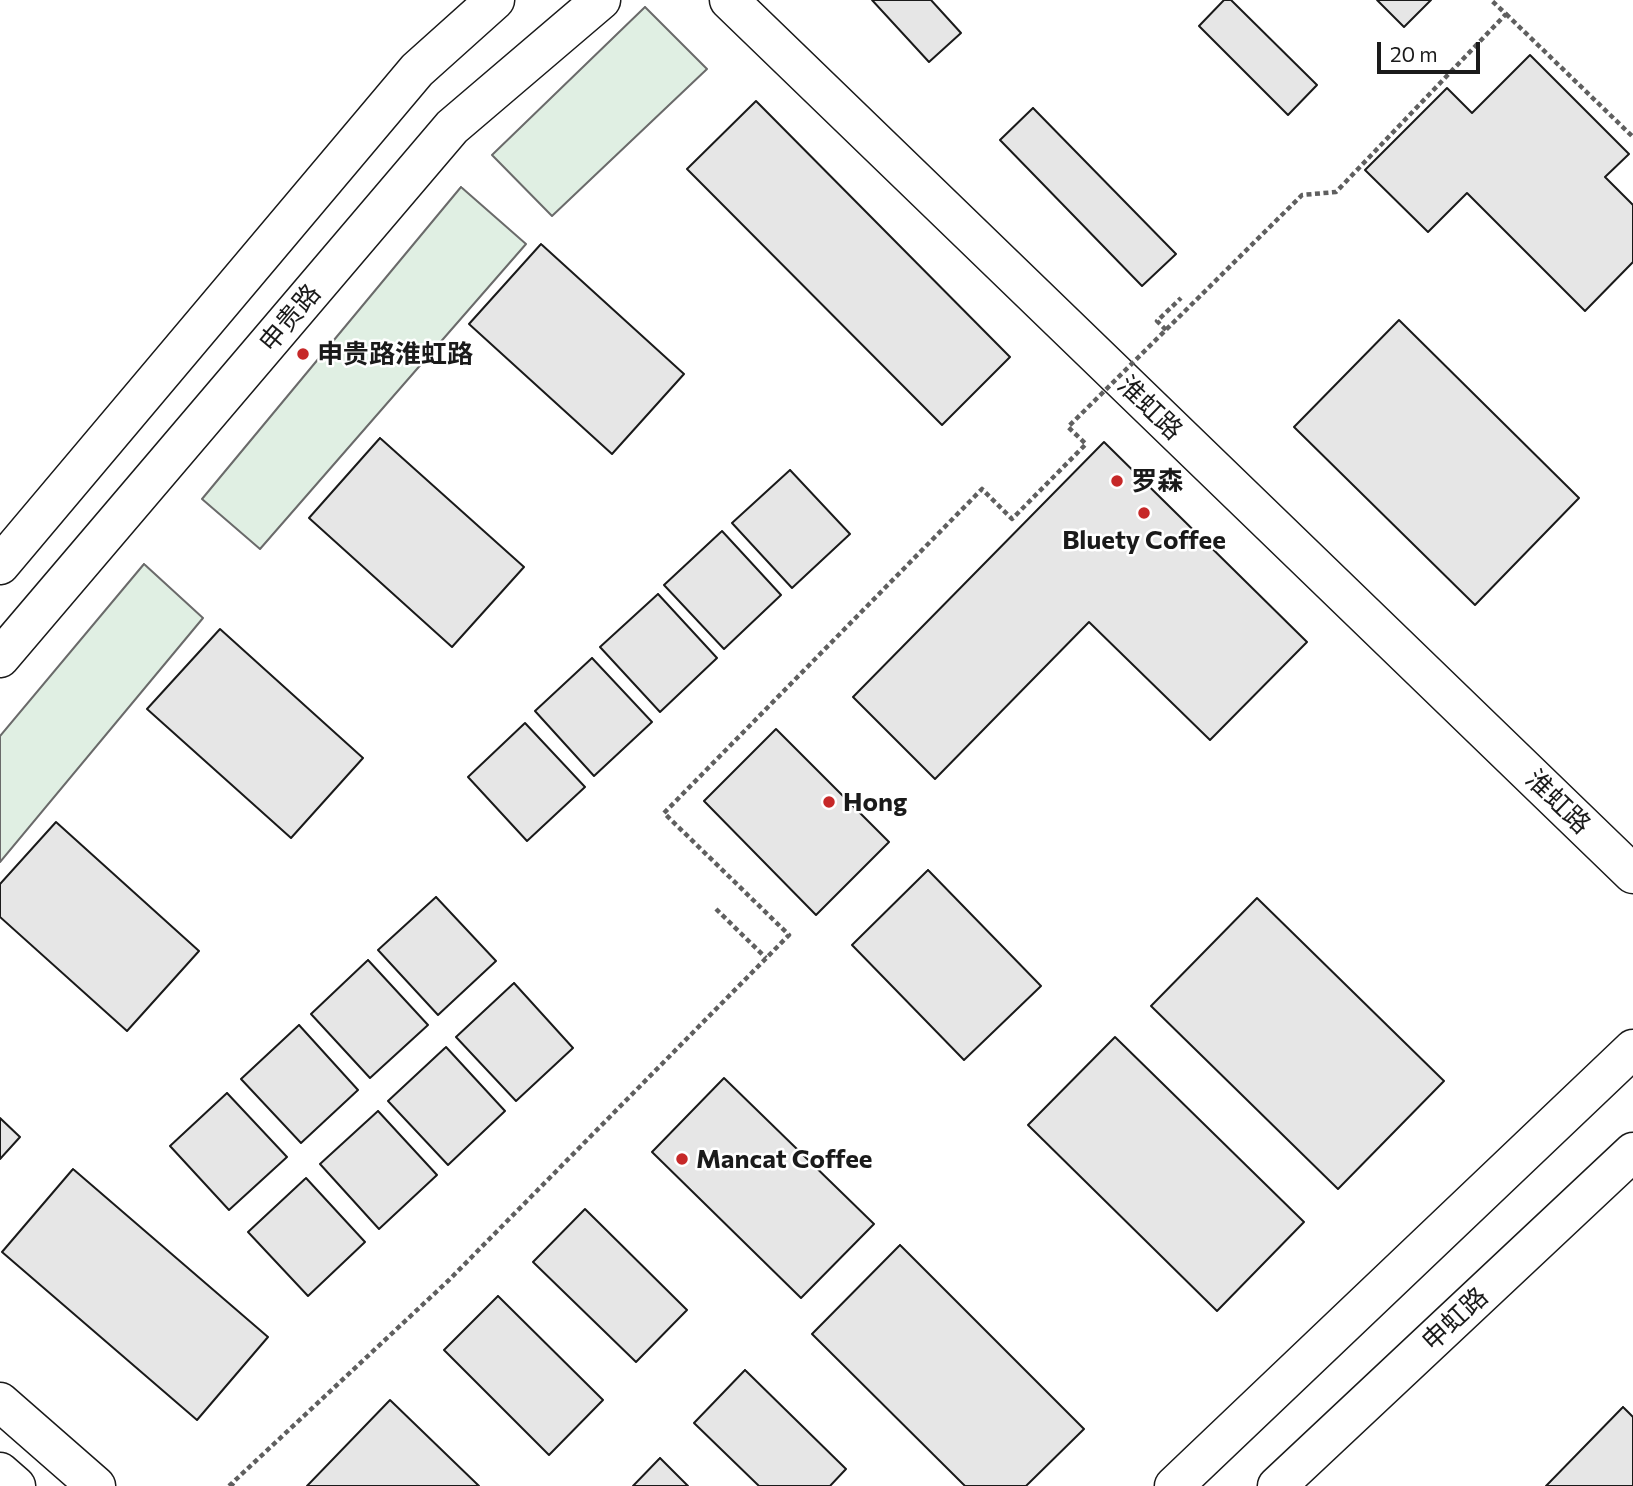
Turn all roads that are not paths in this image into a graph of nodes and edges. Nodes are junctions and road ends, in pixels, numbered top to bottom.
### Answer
1 (495, 0) edge
2 (601, 0) edge
3 (729, 0) edge
4 (0, 565) edge
5 (0, 657) edge
6 (1633, 874) edge
7 (1633, 1049) edge
8 (1633, 1152) edge
9 (0, 1402) edge
10 (0, 1472) edge
11 (16, 1486) edge
12 (96, 1486) edge
13 (1174, 1486) edge
14 (1277, 1486) edge

1 - 4 main road
2 - 5 main road, 申贵路
3 - 6 main road, 淮虹路
7 - 13 main road
8 - 14 main road, 申虹路
9 - 12 main road
10 - 11 main road

